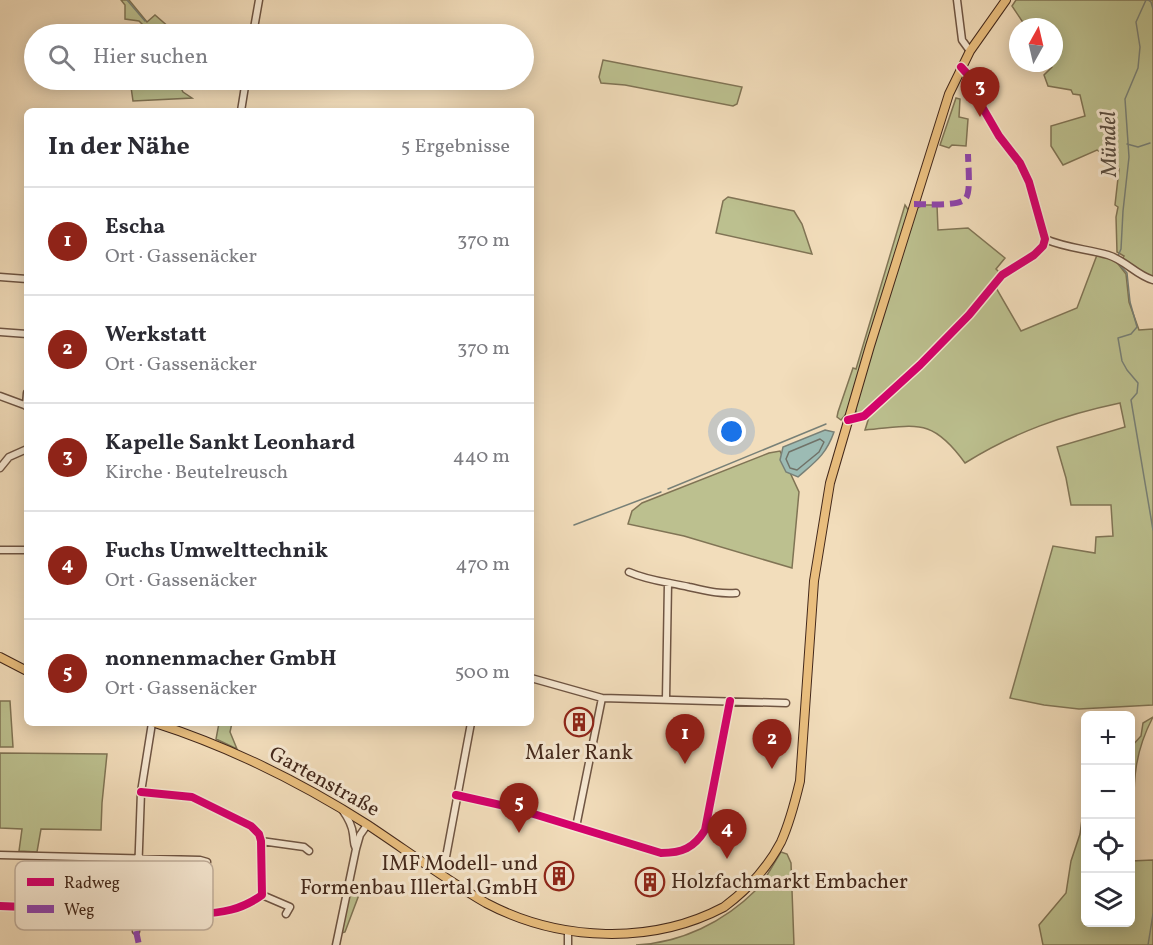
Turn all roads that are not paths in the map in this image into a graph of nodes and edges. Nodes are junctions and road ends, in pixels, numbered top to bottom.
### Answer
1 (259, 0) edge
2 (957, 0) edge
3 (1006, 0) edge
4 (255, 24) edge
5 (970, 51) junction
6 (961, 67) junction
7 (244, 90) edge
8 (241, 108) edge
9 (1045, 239) junction
10 (0, 277) edge
11 (24, 279) edge
12 (1153, 280) edge
13 (0, 332) edge
14 (24, 334) edge
15 (0, 396) edge
16 (24, 405) edge
17 (848, 420) junction
18 (24, 450) edge
19 (1, 464) edge
20 (0, 550) edge
21 (24, 550) edge
22 (629, 572) dead end
23 (668, 584) junction
24 (736, 593) dead end
25 (0, 657) edge
26 (24, 669) edge
27 (534, 679) edge
28 (602, 698) junction
29 (666, 699) junction
30 (730, 701) junction
31 (786, 703) dead end
32 (152, 726) edge
33 (163, 726) edge
34 (470, 726) edge
35 (141, 792) junction
36 (456, 795) junction
37 (342, 810) junction
38 (367, 825) junction
39 (576, 827) junction
40 (261, 841) junction
41 (356, 849) junction
42 (309, 851) dead end
43 (0, 855) edge
44 (139, 858) junction
45 (139, 861) edge
46 (204, 861) edge
47 (440, 874) junction
48 (262, 896) junction
49 (0, 906) edge
50 (15, 907) edge
51 (213, 913) edge
52 (286, 914) dead end
53 (568, 934) junction
54 (336, 945) edge
55 (568, 945) edge

1 - 4 street
2 - 5 street
3 - 5 main road, Gartenstraße
5 - 6 main road, Gartenstraße
6 - 9 street
6 - 17 main road, Gartenstraße
7 - 8 street
9 - 12 street
9 - 17 street
10 - 11 street
13 - 14 street
15 - 16 street
17 - 53 main road, Gartenstraße
18 - 19 street
20 - 21 street
22 - 23 street
23 - 24 street
23 - 29 street
25 - 26 main road
27 - 28 street
28 - 29 street
28 - 39 street
29 - 30 street
30 - 31 street
30 - 39 street
32 - 35 street
33 - 37 main road, Gartenstraße
34 - 36 street
35 - 40 street
35 - 44 street
36 - 39 street
36 - 47 street
37 - 38 main road, Gartenstraße
37 - 41 street
38 - 41 street
38 - 47 main road, Gartenstraße
40 - 42 street
40 - 48 street
41 - 54 street
43 - 44 street
44 - 45 street
44 - 46 street
47 - 53 main road, Gartenstraße
48 - 51 street
48 - 52 street
49 - 50 street
53 - 55 street

